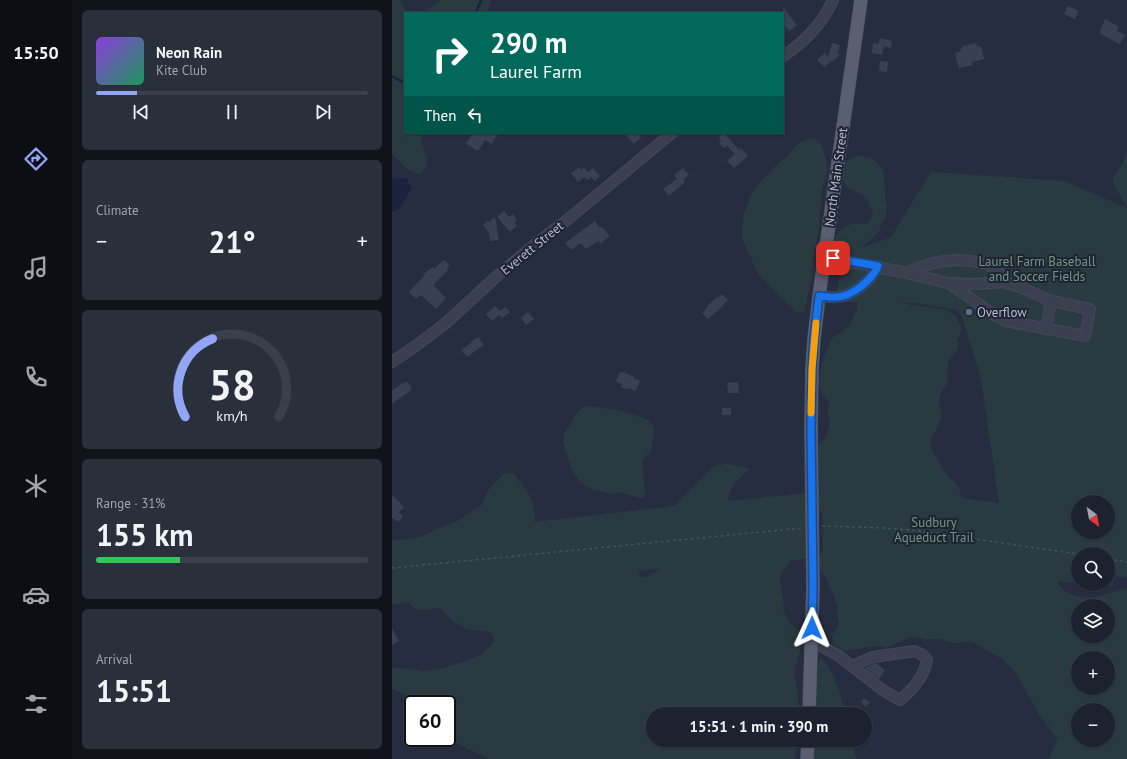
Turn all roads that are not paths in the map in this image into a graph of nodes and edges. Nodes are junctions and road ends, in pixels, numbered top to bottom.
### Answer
1 (833, 0) edge
2 (861, 0) edge
3 (784, 55) edge
4 (671, 134) edge
5 (825, 256) junction
6 (878, 266) junction
7 (907, 272) junction
8 (1004, 282) junction
9 (948, 283) junction
10 (819, 296) junction
11 (1051, 301) junction
12 (1046, 329) junction
13 (392, 362) edge
14 (812, 641) junction
15 (852, 666) junction
16 (809, 707) edge
17 (808, 747) edge
18 (807, 759) edge

1 - 3 street
2 - 5 main road, North Main Street
4 - 13 street, Everett Street
5 - 6 street
5 - 10 main road, North Main Street
6 - 7 street
6 - 10 street
7 - 8 street
7 - 9 street
8 - 9 street
8 - 11 street
9 - 12 street
10 - 14 main road, North Main Street
11 - 12 street
11 - 12 street
14 - 15 street
14 - 16 main road, North Main Street
15 - 15 street
17 - 18 main road

